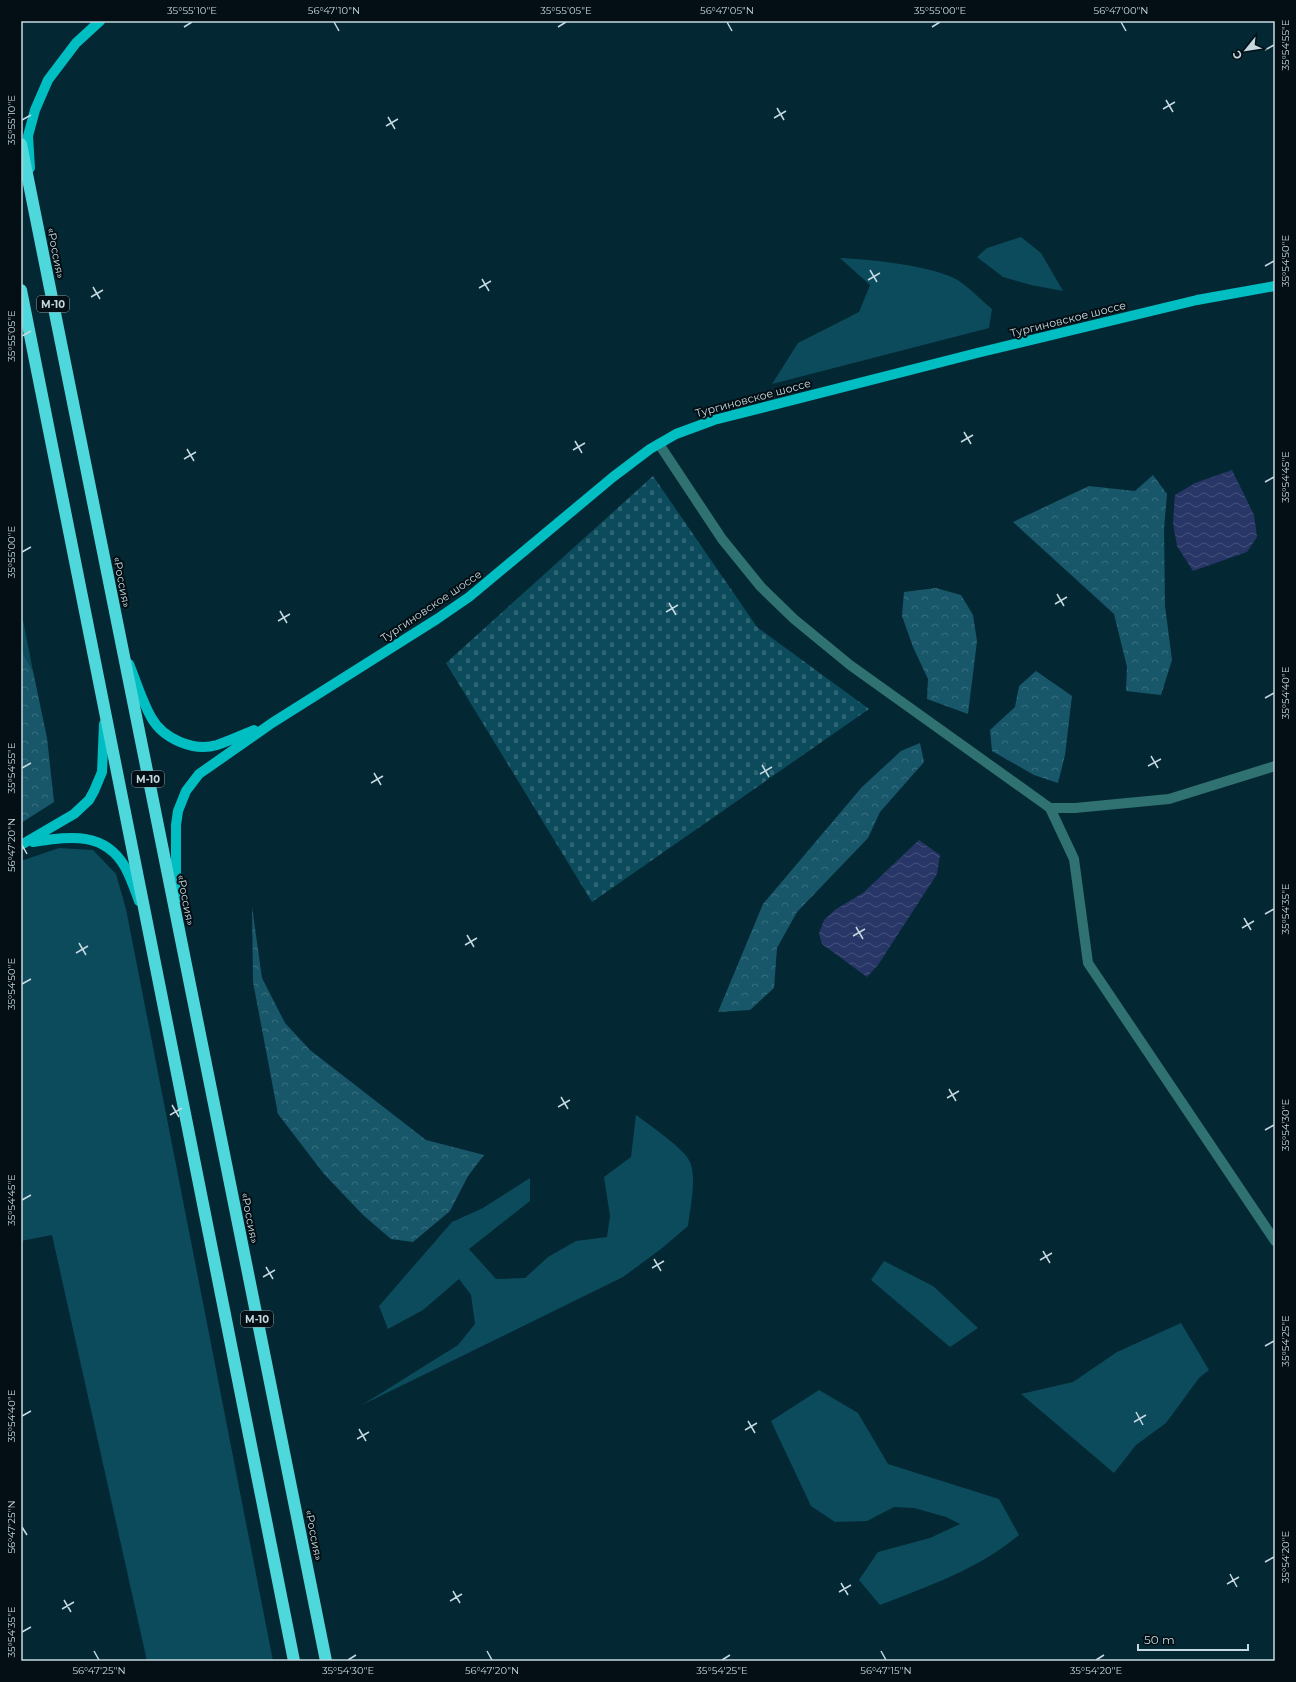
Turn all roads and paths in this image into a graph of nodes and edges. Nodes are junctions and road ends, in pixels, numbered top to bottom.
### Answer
1 (100, 21) edge
2 (21, 144) edge
3 (31, 196) junction
4 (1275, 286) edge
5 (21, 290) edge
6 (659, 444) junction
7 (120, 642) junction
8 (104, 708) junction
9 (272, 722) junction
10 (1275, 766) edge
11 (1050, 808) junction
12 (24, 844) edge
13 (176, 915) junction
14 (147, 921) junction
15 (1275, 1241) edge
16 (294, 1661) edge
17 (326, 1661) edge

1 - 3 main road
2 - 3 highway, «Россия» / М-10
3 - 7 highway, «Россия» / М-10
4 - 6 main road, Тургиновское шоссе
5 - 8 highway, М-10
6 - 9 main road, Тургиновское шоссе
6 - 11 street
7 - 9 main road, Тургиновское шоссе
7 - 13 highway, «Россия» / М-10
8 - 12 main road
8 - 14 highway, М-10
9 - 13 main road, Тургиновское шоссе
10 - 11 street
11 - 15 street
12 - 14 main road
13 - 17 highway, «Россия» / М-10
14 - 16 highway, М-10

